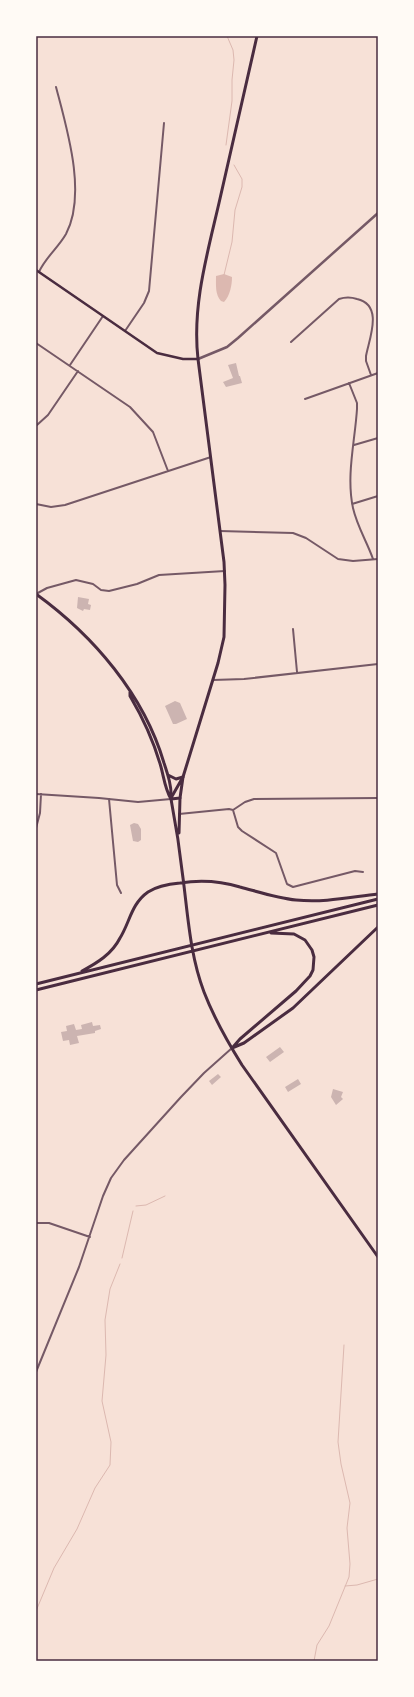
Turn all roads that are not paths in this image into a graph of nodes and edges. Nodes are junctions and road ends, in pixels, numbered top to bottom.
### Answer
1 (257, 36) edge
2 (56, 87) dead end
3 (164, 123) dead end
4 (378, 213) edge
5 (37, 272) edge
6 (103, 316) junction
7 (125, 331) junction
8 (291, 342) dead end
9 (36, 343) edge
10 (198, 359) junction
11 (70, 365) junction
12 (78, 371) junction
13 (378, 372) edge
14 (371, 375) junction
15 (349, 383) junction
16 (305, 398) dead end
17 (37, 425) dead end
18 (378, 438) edge
19 (354, 445) junction
20 (211, 457) junction
21 (168, 471) junction
22 (378, 496) edge
23 (36, 504) edge
24 (352, 504) junction
25 (220, 531) junction
26 (378, 559) edge
27 (373, 560) junction
28 (224, 571) junction
29 (36, 594) edge
30 (293, 629) dead end
31 (378, 664) edge
32 (297, 672) junction
33 (213, 680) junction
34 (130, 692) junction
35 (168, 774) junction
36 (183, 777) junction
37 (36, 794) edge
38 (41, 794) junction
39 (180, 798) junction
40 (378, 798) edge
41 (109, 799) junction
42 (171, 799) junction
43 (233, 810) junction
44 (180, 814) junction
45 (36, 828) edge
46 (178, 841) junction
47 (363, 872) dead end
48 (184, 882) junction
49 (121, 893) dead end
50 (378, 894) edge
51 (378, 899) edge
52 (378, 905) edge
53 (378, 927) edge
54 (262, 934) junction
55 (76, 974) junction
56 (36, 984) edge
57 (36, 990) edge
58 (232, 1048) junction
59 (36, 1223) edge
60 (90, 1237) junction
61 (378, 1257) edge
62 (36, 1372) edge

1 - 10 main road
2 - 5 street
3 - 7 street
4 - 10 street
5 - 6 main road
6 - 7 main road
6 - 11 street
7 - 10 main road
8 - 14 street
9 - 11 street
10 - 20 main road
11 - 12 street
12 - 17 street
12 - 21 street
13 - 14 street
14 - 15 street
15 - 16 street
15 - 19 street
18 - 19 street
19 - 24 street
20 - 21 street
20 - 25 main road
21 - 23 street
22 - 24 street
24 - 27 street
25 - 27 street
25 - 28 main road
26 - 27 street
28 - 29 street
28 - 33 main road
29 - 34 main road
30 - 32 street
31 - 32 street
32 - 33 street
33 - 36 main road
34 - 35 main road
34 - 42 main road
35 - 36 main road
35 - 42 main road
36 - 39 main road
36 - 42 main road
37 - 38 street
38 - 41 street
38 - 45 street
39 - 42 main road
39 - 44 main road
40 - 43 street
41 - 42 street
41 - 49 street
42 - 46 main road
43 - 44 street
43 - 47 street
44 - 46 main road
46 - 48 main road
48 - 50 main road
48 - 55 main road
48 - 58 main road
51 - 55 main road
52 - 54 main road
53 - 58 main road
54 - 57 main road
54 - 58 main road
55 - 56 main road
58 - 60 street
58 - 61 main road
59 - 60 street
60 - 62 street

